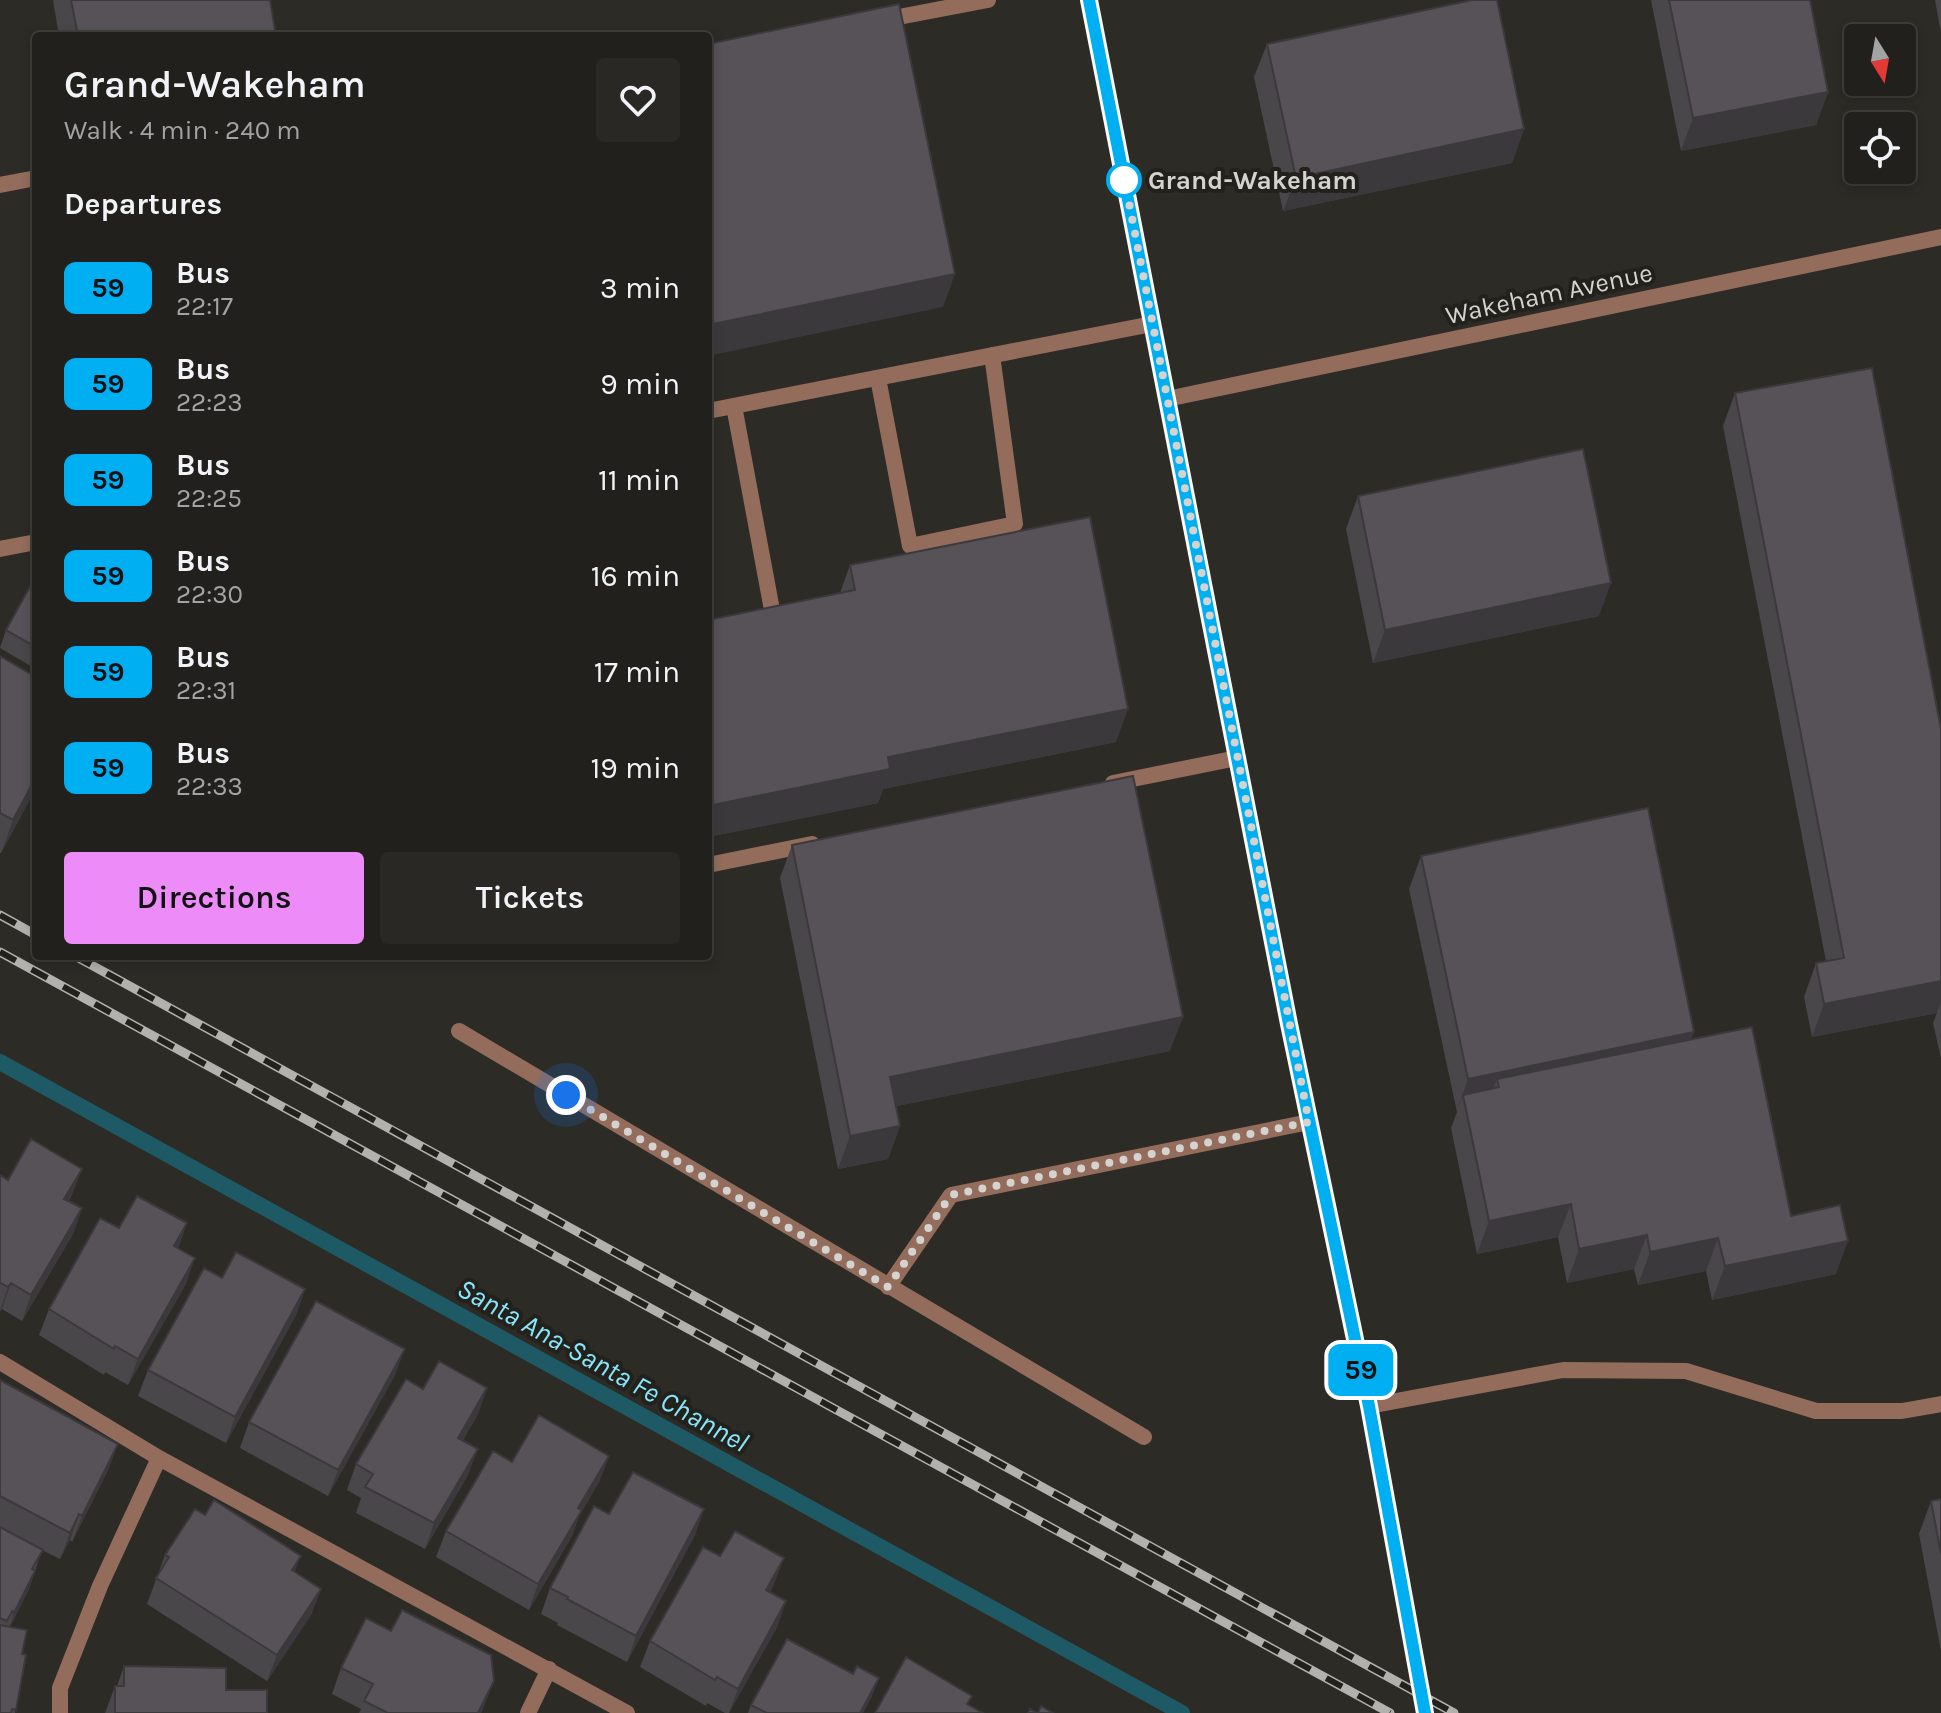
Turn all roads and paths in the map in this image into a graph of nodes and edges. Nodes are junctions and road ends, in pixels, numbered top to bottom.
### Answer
1 (988, 0) edge
2 (1089, 0) edge
3 (863, 23) edge
4 (32, 179) edge
5 (0, 185) edge
6 (1941, 237) edge
7 (1152, 324) junction
8 (992, 355) junction
9 (878, 378) junction
10 (1167, 399) junction
11 (734, 406) junction
12 (712, 410) edge
13 (32, 543) edge
14 (0, 549) edge
15 (775, 626) edge
16 (1237, 758) junction
17 (1097, 786) edge
18 (832, 840) edge
19 (712, 864) edge
20 (459, 1031) dead end
21 (1309, 1122) junction
22 (888, 1287) junction
23 (0, 1362) edge
24 (1941, 1404) edge
25 (1369, 1406) junction
26 (1144, 1437) dead end
27 (159, 1458) junction
28 (549, 1669) junction
29 (60, 1713) edge
30 (528, 1713) edge
31 (627, 1713) edge
32 (1425, 1713) edge

1 - 3 street
2 - 7 main road
4 - 5 street
6 - 10 street, Wakeham Avenue
7 - 8 street
7 - 10 main road
8 - 9 street
8 - 9 street
9 - 11 street
10 - 16 main road
11 - 12 street
11 - 15 street
13 - 14 street
16 - 17 street
16 - 21 main road
18 - 19 street
20 - 22 street
21 - 22 street
21 - 25 main road
22 - 26 street
23 - 27 street
24 - 25 street
25 - 32 main road
27 - 28 street
27 - 29 street
28 - 30 street
28 - 31 street

